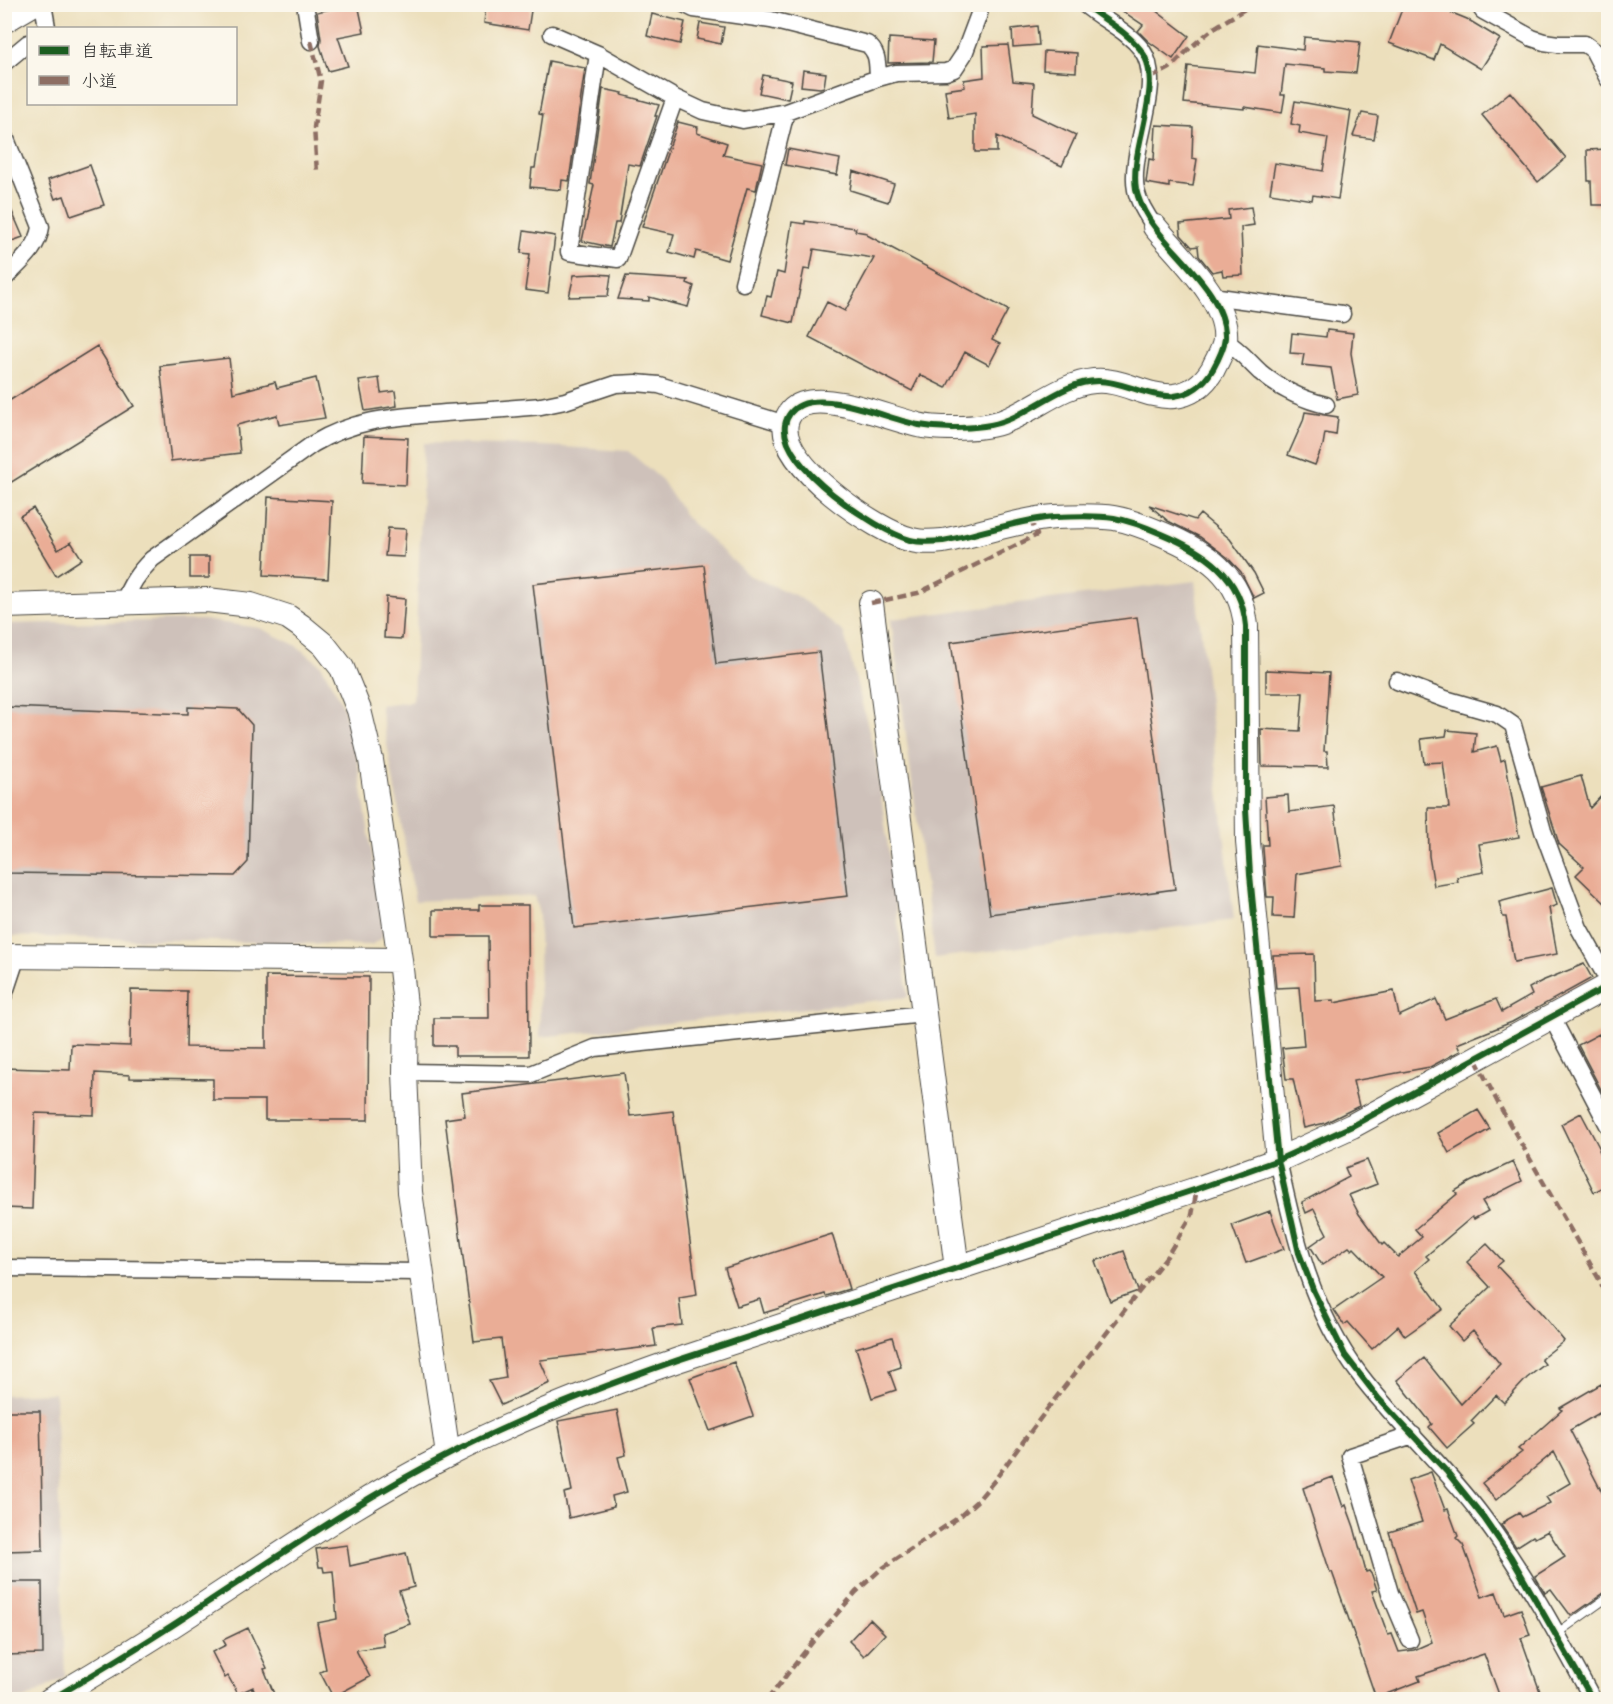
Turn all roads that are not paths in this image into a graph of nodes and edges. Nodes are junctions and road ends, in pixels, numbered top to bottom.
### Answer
1 (33, 4) edge
2 (42, 4) edge
3 (305, 4) edge
4 (684, 4) edge
5 (981, 4) edge
6 (1084, 4) edge
7 (1478, 4) edge
8 (4, 21) edge
9 (47, 27) edge
10 (552, 34) dead end
11 (311, 41) dead end
12 (27, 44) edge
13 (598, 54) junction
14 (4, 63) edge
15 (878, 78) junction
16 (1608, 79) edge
17 (675, 98) junction
18 (786, 112) junction
19 (4, 134) edge
20 (1155, 227) joint
21 (4, 279) edge
22 (743, 283) dead end
23 (1212, 296) junction
24 (1342, 314) dead end
25 (1225, 341) junction
26 (1326, 405) dead end
27 (785, 424) junction
28 (124, 602) junction
29 (871, 603) dead end
30 (4, 606) edge
31 (1396, 681) dead end
32 (11, 956) edge
33 (400, 960) junction
34 (1608, 980) edge
35 (1608, 986) edge
36 (4, 995) edge
37 (924, 1014) junction
38 (1552, 1018) junction
39 (405, 1072) junction
40 (1608, 1125) edge
41 (1278, 1160) junction
42 (4, 1268) edge
43 (957, 1269) junction
44 (421, 1272) junction
45 (1413, 1435) junction
46 (448, 1455) junction
47 (1608, 1597) edge
48 (1556, 1634) junction
49 (1410, 1640) dead end
50 (50, 1700) edge
51 (1593, 1700) edge

1 - 8 street
2 - 9 street
3 - 11 street
4 - 15 street
5 - 15 street
6 - 20 street
7 - 16 street
10 - 13 street
12 - 14 street
13 - 17 street
13 - 17 street
15 - 18 street
17 - 18 street
18 - 22 street
19 - 21 street
20 - 23 street
23 - 24 street
23 - 25 street
25 - 26 street
25 - 27 street
27 - 28 street
27 - 41 street
28 - 30 street
28 - 33 street
29 - 37 street
31 - 34 street
32 - 33 street
32 - 36 street
33 - 39 street
35 - 38 street
37 - 39 street
37 - 43 street
38 - 40 street
38 - 41 street
39 - 44 street
41 - 43 street
41 - 45 street
42 - 44 street
43 - 46 street
44 - 46 street
45 - 48 street
45 - 49 street
46 - 50 street
47 - 48 lane
48 - 51 street

